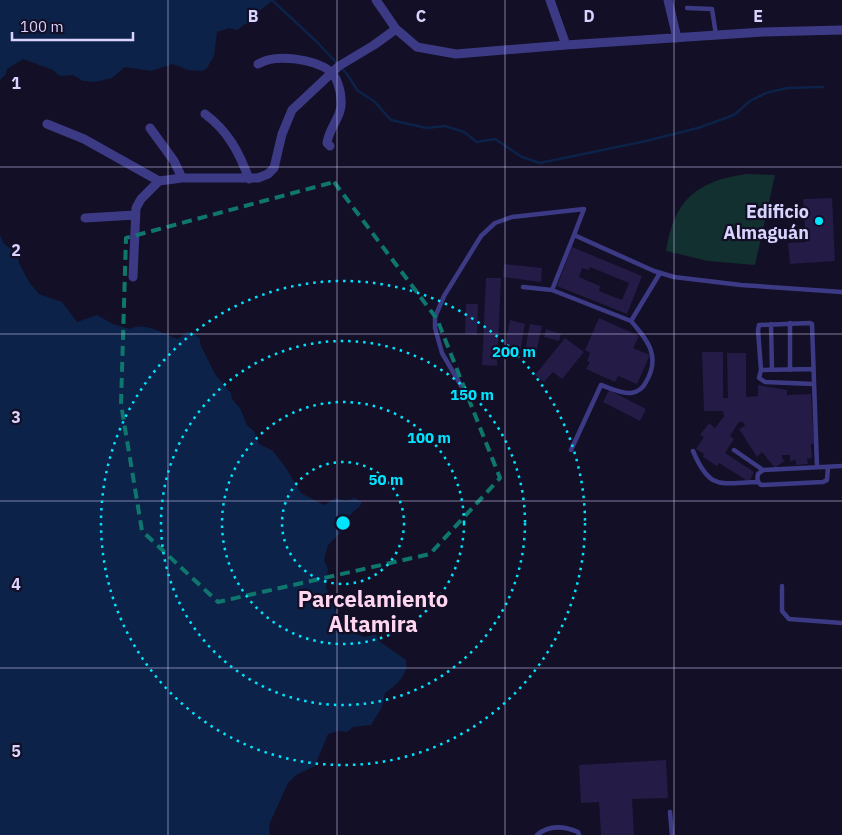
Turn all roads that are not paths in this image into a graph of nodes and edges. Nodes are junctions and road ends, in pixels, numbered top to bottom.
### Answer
1 (376, 0) edge
2 (550, 0) edge
3 (668, 0) edge
4 (687, 8) dead end
5 (396, 29) junction
6 (842, 30) edge
7 (716, 35) junction
8 (677, 38) junction
9 (566, 45) junction
10 (258, 64) dead end
11 (332, 72) junction
12 (205, 114) dead end
13 (47, 124) dead end
14 (150, 128) dead end
15 (330, 146) dead end
16 (182, 178) junction
17 (249, 179) junction
18 (159, 181) junction
19 (135, 215) junction
20 (85, 218) dead end
21 (574, 235) junction
22 (660, 273) junction
23 (133, 277) dead end
24 (523, 287) dead end
25 (552, 290) junction
26 (842, 292) edge
27 (631, 320) junction
28 (790, 323) junction
29 (771, 324) junction
30 (813, 369) junction
31 (761, 370) junction
32 (772, 370) junction
33 (790, 370) junction
34 (814, 384) junction
35 (462, 389) dead end
36 (571, 450) dead end
37 (734, 450) dead end
38 (694, 451) dead end
39 (828, 466) junction
40 (842, 466) edge
41 (817, 467) junction
42 (763, 470) junction
43 (758, 482) junction
44 (782, 586) dead end
45 (842, 623) edge
46 (670, 812) dead end
47 (537, 835) edge
48 (579, 835) edge
49 (672, 835) edge

1 - 5 street
2 - 9 street
3 - 8 street
4 - 7 lane
5 - 9 street
5 - 11 street
6 - 7 street
7 - 8 street
8 - 9 street
10 - 11 street
11 - 15 street
11 - 17 street
12 - 17 street
13 - 18 street
14 - 16 street
16 - 17 street
16 - 18 street
18 - 19 street
19 - 20 street
19 - 23 street
21 - 22 lane
21 - 25 lane
21 - 35 lane
22 - 26 lane
22 - 27 lane
24 - 25 lane
25 - 27 lane
27 - 36 lane
28 - 29 lane
28 - 30 lane
28 - 33 lane
29 - 31 lane
29 - 32 lane
30 - 33 lane
30 - 34 lane
31 - 32 lane
31 - 34 lane
32 - 33 lane
34 - 41 lane
37 - 42 lane
38 - 43 lane
39 - 40 lane
39 - 41 lane
39 - 43 lane
41 - 42 lane
42 - 43 lane
44 - 45 lane
46 - 49 lane
47 - 48 lane

